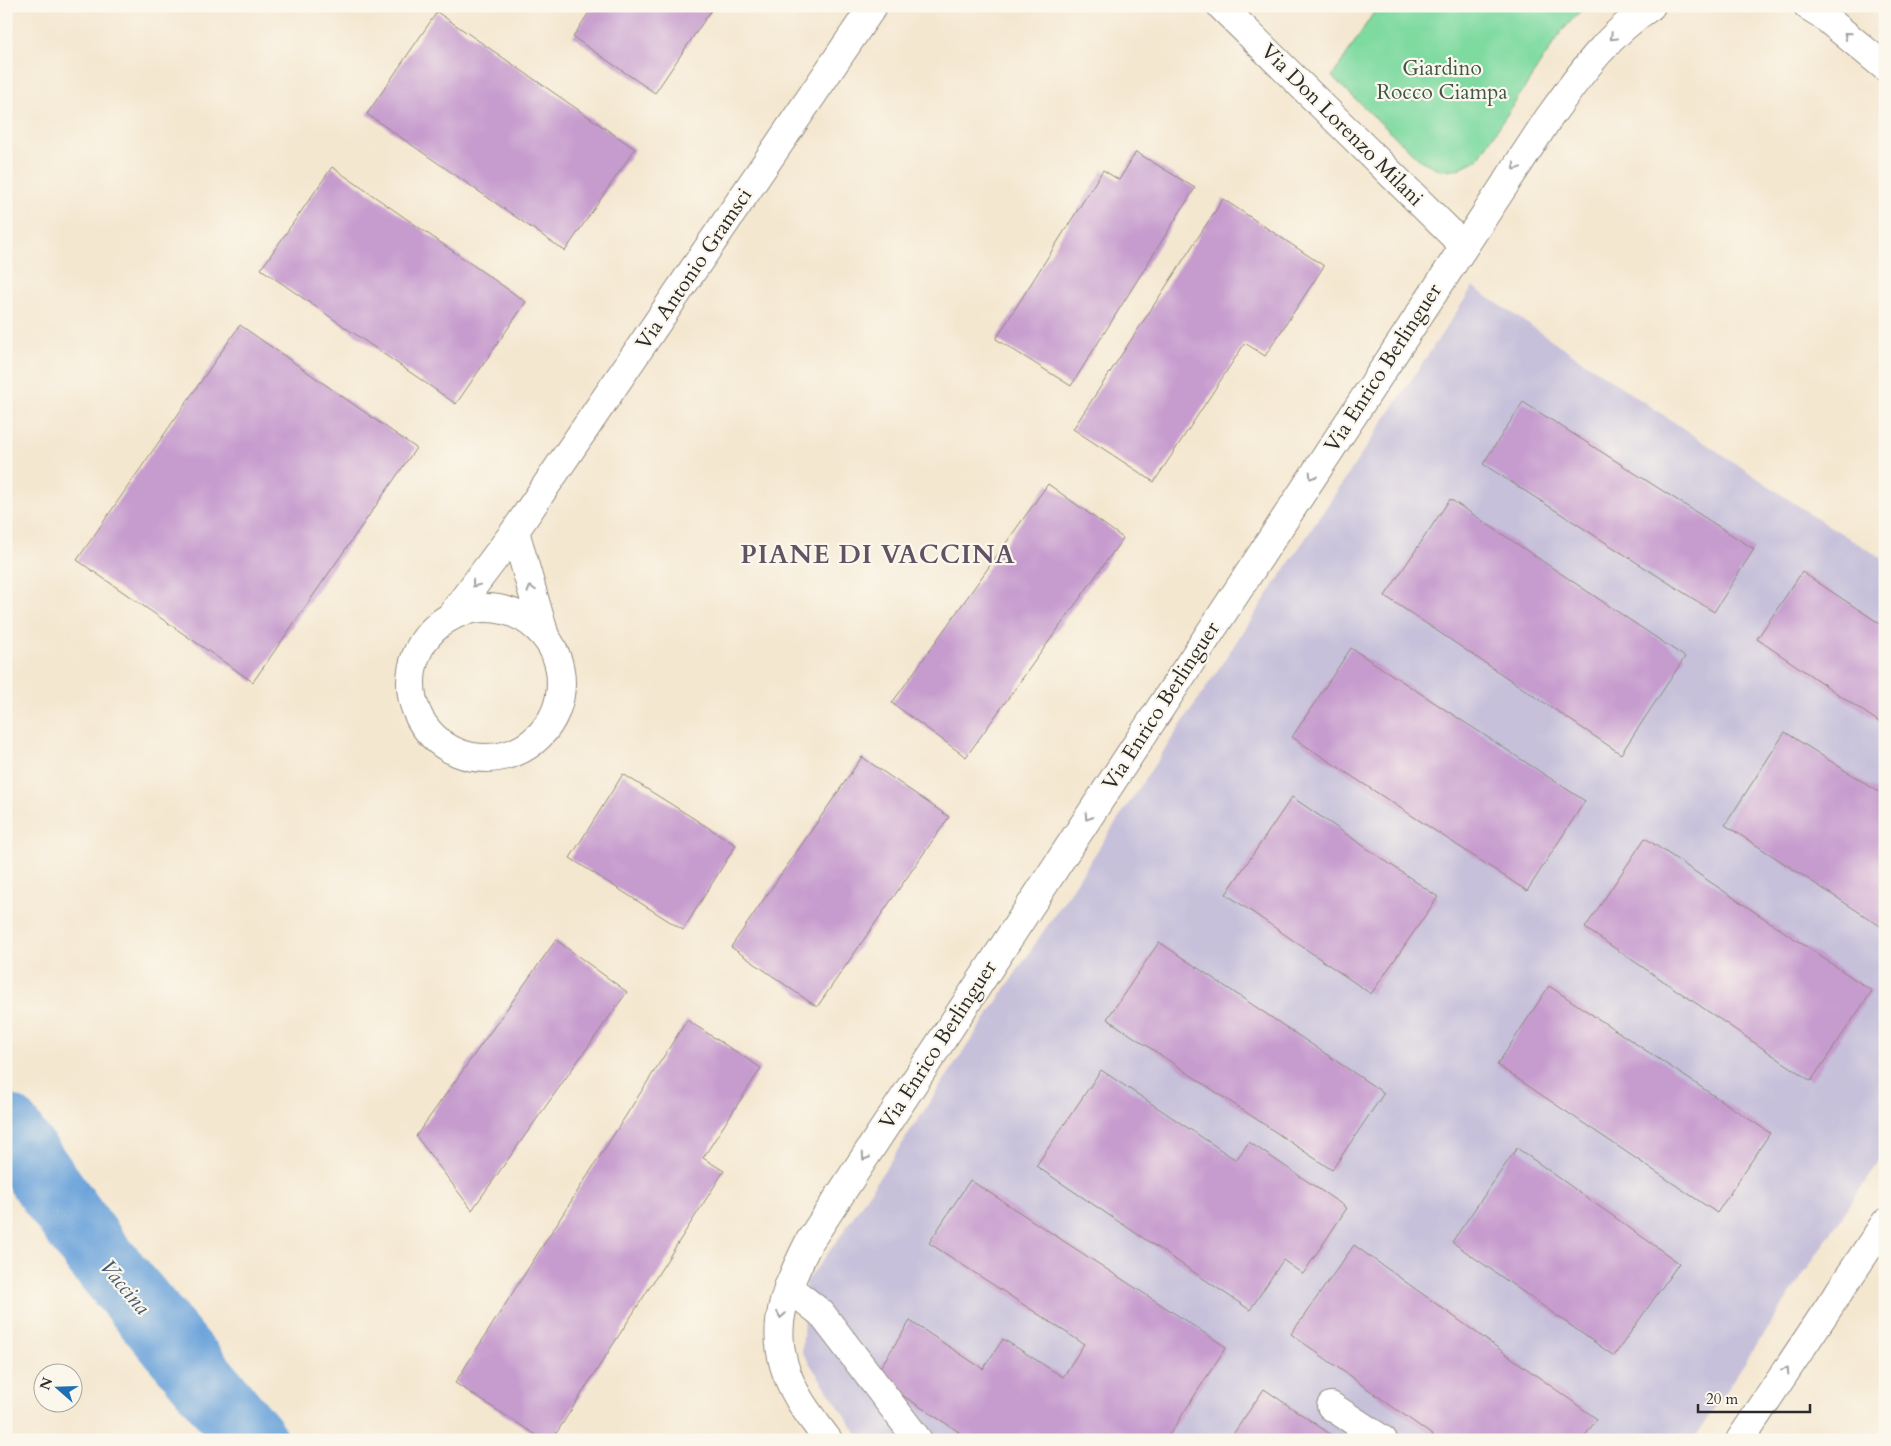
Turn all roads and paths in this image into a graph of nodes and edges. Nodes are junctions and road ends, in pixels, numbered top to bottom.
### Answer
1 (873, 6) edge
2 (1221, 6) edge
3 (1651, 6) edge
4 (1808, 6) edge
5 (1885, 66) edge
6 (1464, 245) junction
7 (515, 531) junction
8 (450, 618) junction
9 (545, 636) junction
10 (1885, 1223) edge
11 (788, 1287) junction
12 (1331, 1406) dead end
13 (828, 1440) edge
14 (918, 1440) edge
15 (1383, 1440) edge
16 (1740, 1440) edge

1 - 7 street, Via Antonio Gramsci
2 - 6 street, Via Don Lorenzo Milani
3 -> 6 street, Via Enrico Berlinguer
5 -> 4 street
6 -> 11 street, Via Enrico Berlinguer
7 -> 8 street, Via Antonio Gramsci
9 -> 7 street, Via Antonio Gramsci
8 - 9 street, Via Antonio Gramsci
8 - 9 street, Via Antonio Gramsci
16 -> 10 street
11 -> 13 street, Via Enrico Berlinguer
11 - 14 street
12 - 15 street

